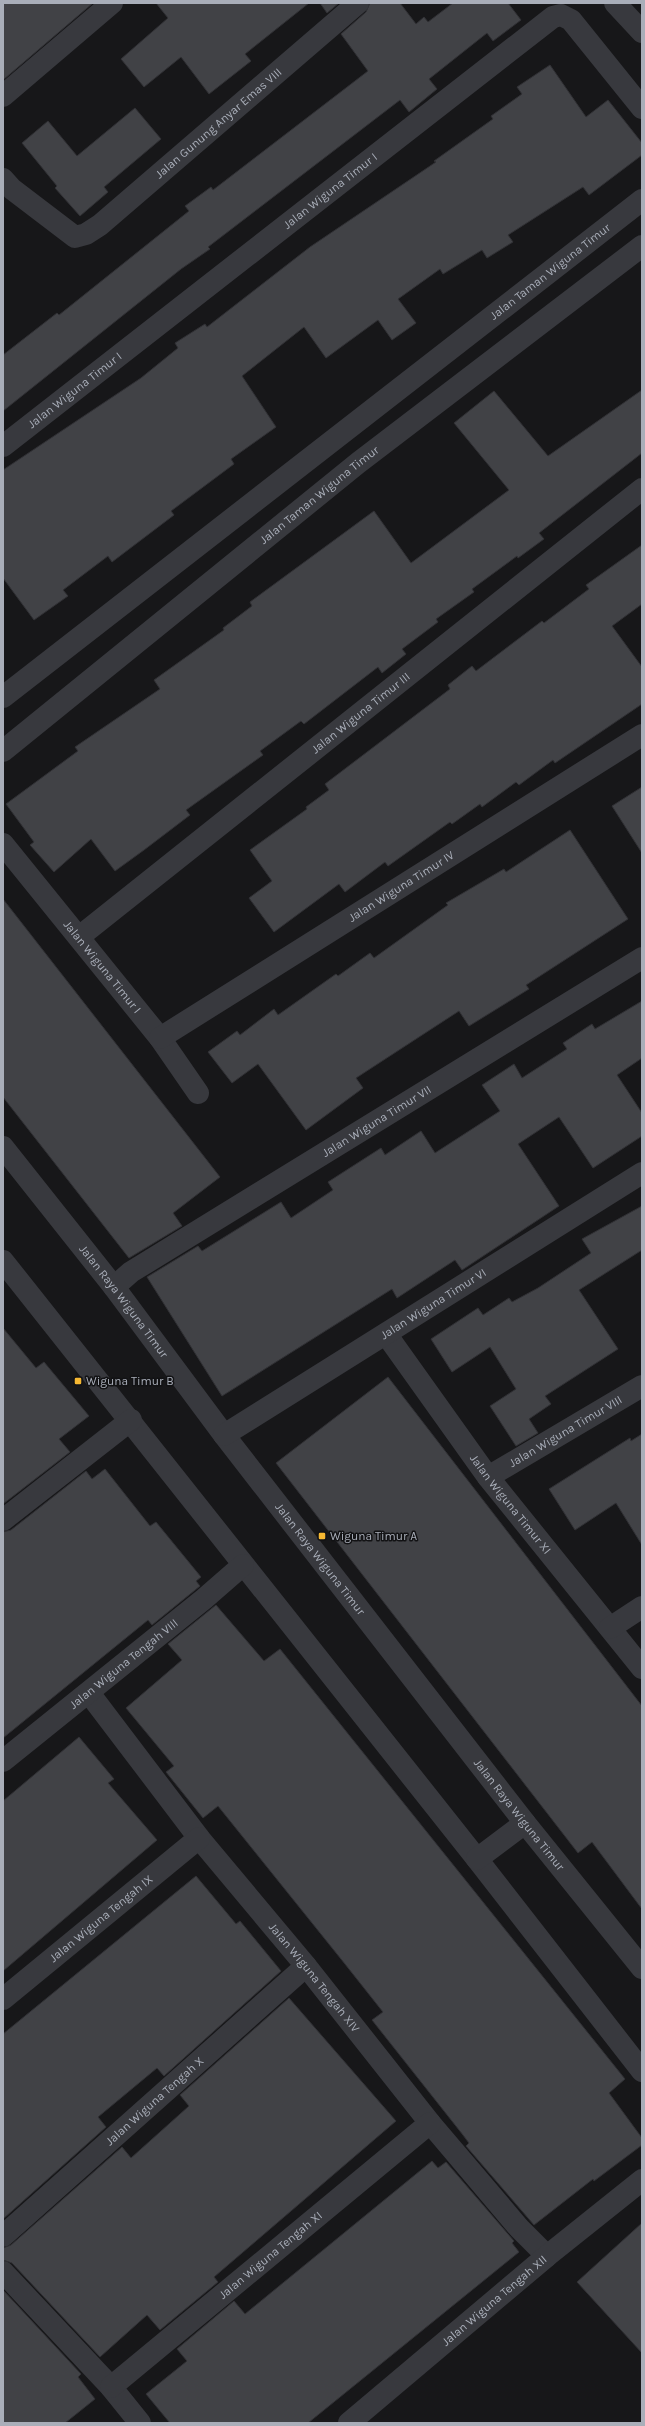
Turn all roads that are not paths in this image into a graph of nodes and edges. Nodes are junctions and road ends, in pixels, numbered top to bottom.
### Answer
1 (112, 3) edge
2 (358, 3) edge
3 (615, 3) edge
4 (642, 32) edge
5 (3, 96) edge
6 (642, 108) edge
7 (3, 179) edge
8 (642, 200) edge
9 (642, 246) edge
10 (338, 437) junction
11 (3, 446) edge
12 (358, 462) junction
13 (642, 489) edge
14 (3, 697) edge
15 (642, 734) edge
16 (3, 751) edge
17 (3, 844) edge
18 (79, 937) junction
19 (642, 958) edge
20 (160, 1038) junction
21 (198, 1093) dead end
22 (3, 1147) edge
23 (642, 1173) edge
24 (5, 1269) edge
25 (114, 1287) junction
26 (386, 1334) junction
27 (642, 1386) edge
28 (131, 1420) junction
29 (224, 1435) junction
30 (488, 1477) junction
31 (3, 1520) edge
32 (243, 1565) junction
33 (642, 1607) edge
34 (610, 1628) junction
35 (642, 1668) edge
36 (89, 1693) junction
37 (3, 1761) edge
38 (525, 1823) junction
39 (199, 1838) junction
40 (477, 1859) junction
41 (306, 1966) junction
42 (642, 1968) edge
43 (3, 1999) edge
44 (642, 2071) edge
45 (430, 2123) junction
46 (642, 2180) edge
47 (3, 2236) edge
48 (546, 2256) junction
49 (3, 2272) edge
50 (111, 2387) junction
51 (140, 2423) edge
52 (349, 2423) edge

1 - 5 street
2 - 7 street, Jalan Gunung Anyar Emas VIII
3 - 4 street
6 - 11 street, Jalan Wiguna Timur I
8 - 10 street, Jalan Taman Wiguna Timur
9 - 12 street, Jalan Taman Wiguna Timur
10 - 12 street
10 - 14 street, Jalan Taman Wiguna Timur
12 - 16 street, Jalan Taman Wiguna Timur
13 - 18 street, Jalan Wiguna Timur III
15 - 20 street, Jalan Wiguna Timur IV
17 - 18 street, Jalan Wiguna Timur I
18 - 20 street, Jalan Wiguna Timur I
19 - 25 street, Jalan Wiguna Timur VII
20 - 21 street, Jalan Wiguna Timur I
22 - 25 street, Jalan Raya Wiguna Timur
23 - 26 street, Jalan Wiguna Timur VI
24 - 28 street
25 - 29 street, Jalan Raya Wiguna Timur
26 - 29 street, Jalan Wiguna Timur VI
26 - 30 street, Jalan Wiguna Timur XI
27 - 30 street, Jalan Wiguna Timur VIII
28 - 31 street
28 - 32 street
29 - 38 street, Jalan Raya Wiguna Timur
30 - 34 street, Jalan Wiguna Timur XI
32 - 36 street, Jalan Wiguna Tengah VIII
32 - 40 street
33 - 34 street
34 - 35 street, Jalan Wiguna Timur XI
36 - 37 street, Jalan Wiguna Tengah VIII
36 - 39 street, Jalan Wiguna Tengah XIV
38 - 40 street
38 - 42 street, Jalan Raya Wiguna Timur
39 - 41 street, Jalan Wiguna Tengah XIV
39 - 43 street, Jalan Wiguna Tengah IX
40 - 44 street
41 - 45 street, Jalan Wiguna Tengah XIV
41 - 47 street, Jalan Wiguna Tengah X
45 - 48 street, Jalan Wiguna Tengah XIV
45 - 50 street, Jalan Wiguna Tengah XI
46 - 48 street, Jalan Wiguna Tengah XII
48 - 52 street, Jalan Wiguna Tengah XII
49 - 50 street
50 - 51 street

